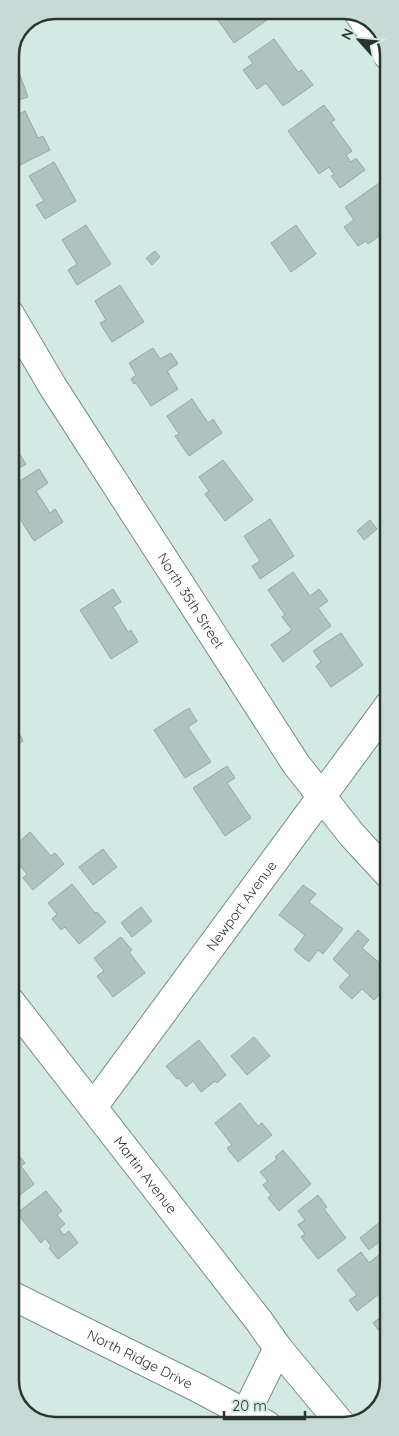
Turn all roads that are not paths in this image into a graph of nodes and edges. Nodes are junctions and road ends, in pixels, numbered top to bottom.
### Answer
1 (368, 28) edge
2 (376, 40) edge
3 (19, 329) edge
4 (380, 716) edge
5 (321, 796) junction
6 (380, 865) edge
7 (19, 1012) edge
8 (93, 1107) junction
9 (19, 1299) edge
10 (278, 1348) junction
11 (243, 1417) edge
12 (252, 1417) edge
13 (335, 1417) edge

1 - 2 street
3 - 5 street, North 35th Street
4 - 5 street, Newport Avenue
5 - 6 street, North 35th Street
5 - 8 street, Newport Avenue
7 - 8 street, Martin Avenue
8 - 10 street, Martin Avenue
9 - 11 street, North Ridge Drive
10 - 12 street
10 - 13 street, Martin Avenue

